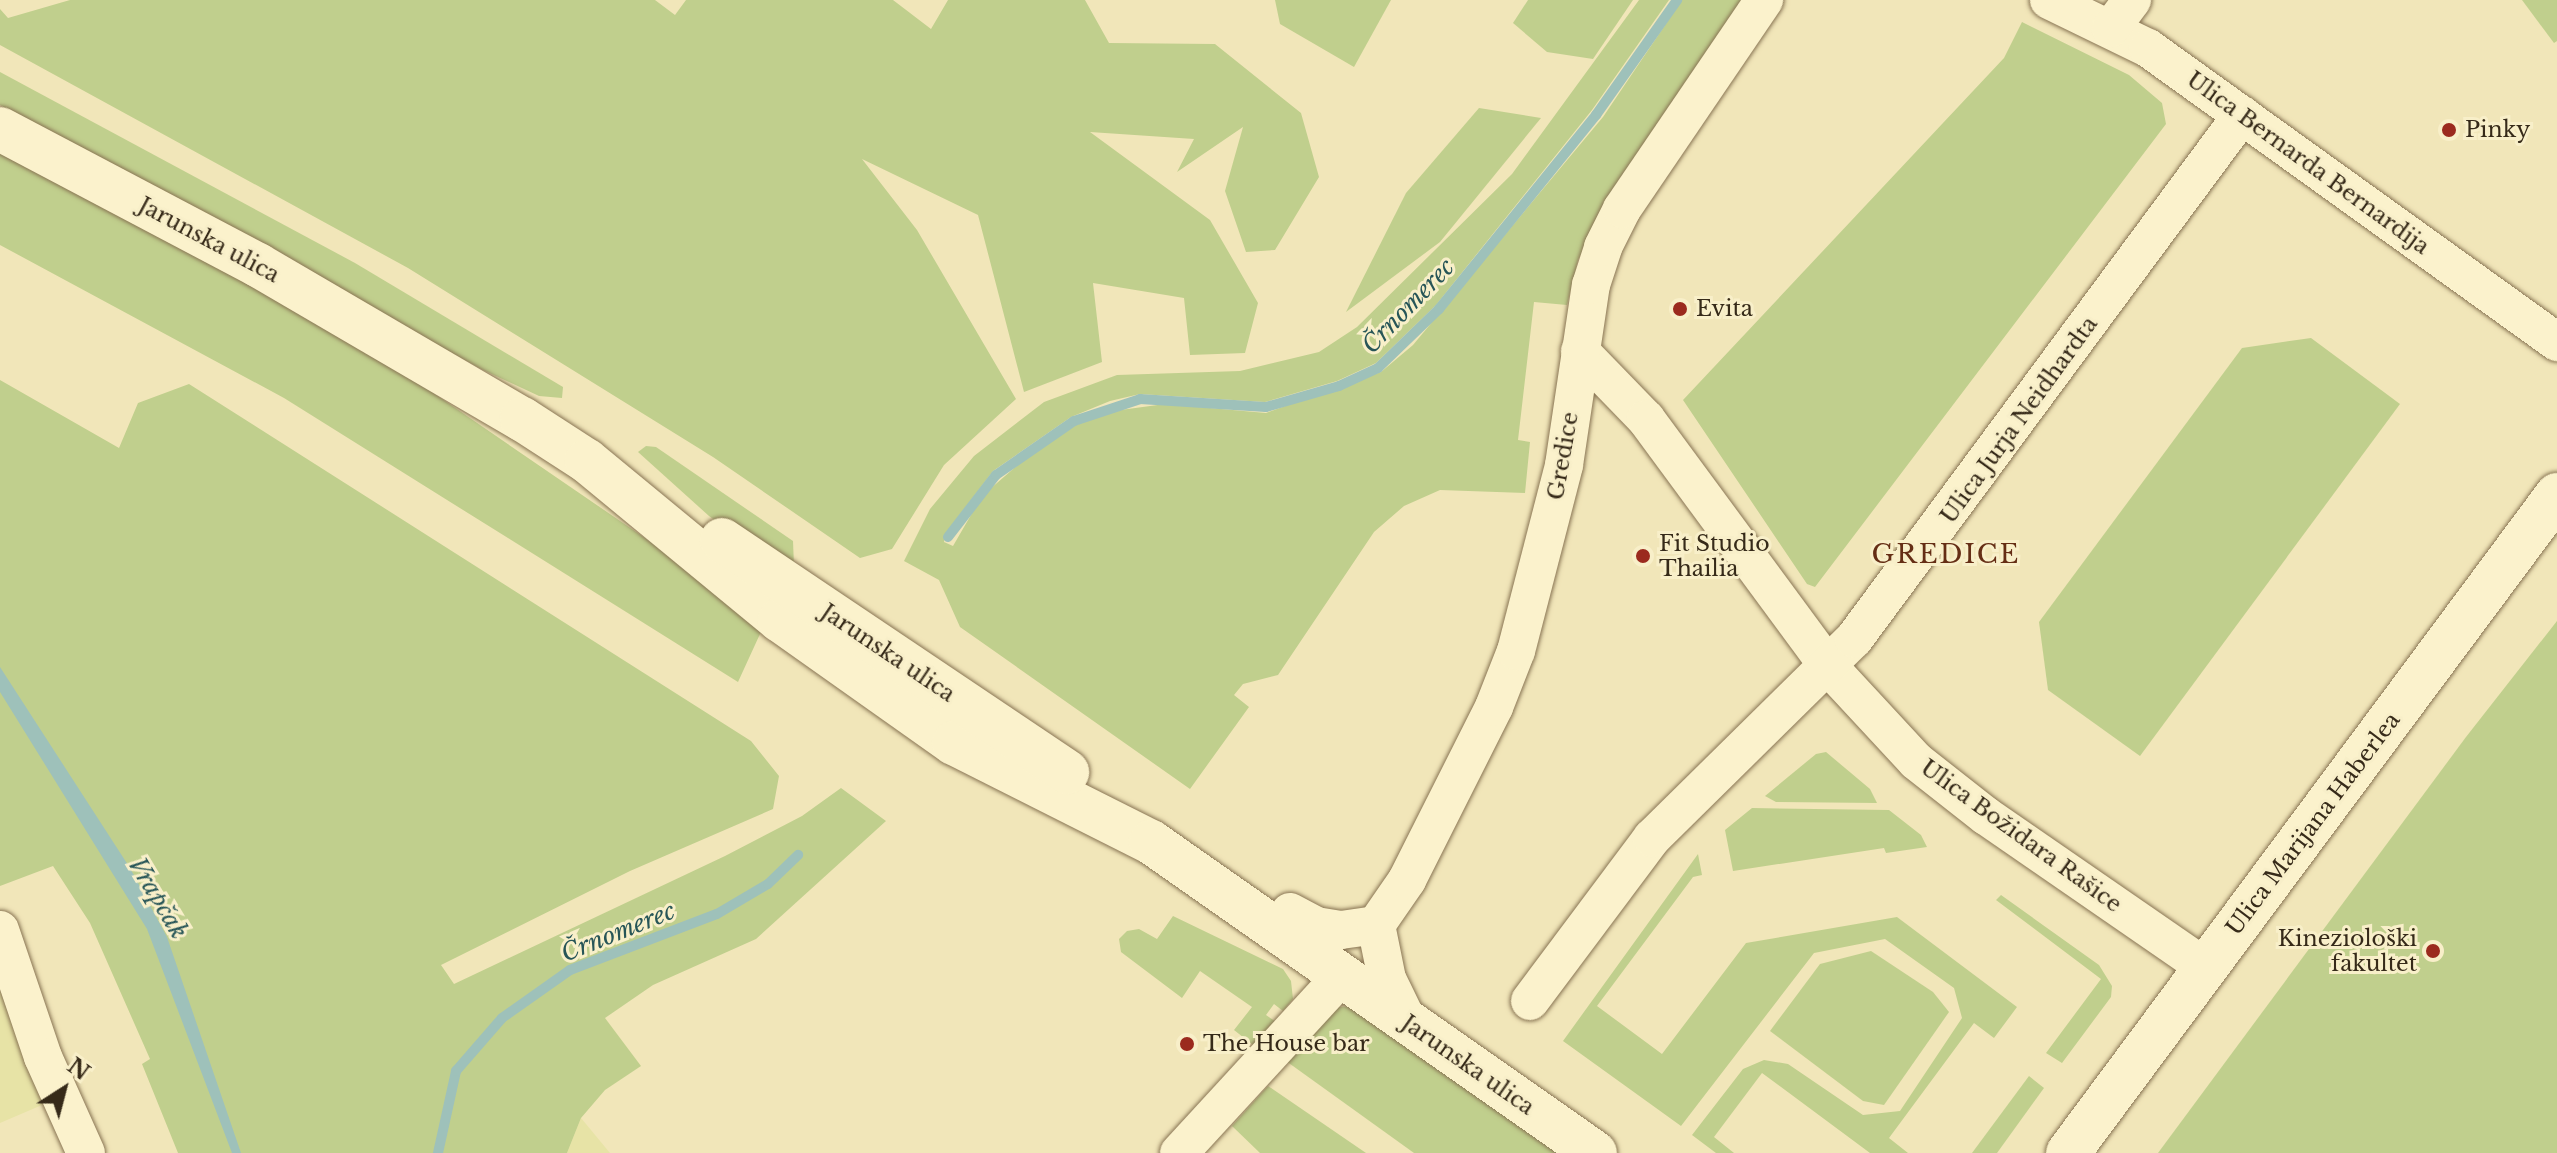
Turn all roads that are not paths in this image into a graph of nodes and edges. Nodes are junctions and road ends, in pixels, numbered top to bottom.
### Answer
1 (1764, 0) edge
2 (2049, 0) edge
3 (2122, 14) edge
4 (2242, 115) junction
5 (0, 129) edge
6 (2557, 342) edge
7 (1580, 351) junction
8 (416, 356) junction
9 (2557, 495) edge
10 (1829, 667) junction
11 (1290, 912) junction
12 (1376, 925) junction
13 (0, 930) edge
14 (2206, 968) junction
15 (1342, 976) junction
16 (1530, 1001) dead end
17 (1408, 1022) junction
18 (86, 1153) edge
19 (1179, 1153) edge
20 (1595, 1153) edge
21 (2068, 1153) edge

1 - 7 street, Gredice
2 - 3 street, Ulica Bernarda Bernardija
3 - 4 street, Ulica Bernarda Bernardija
4 - 6 street, Ulica Bernarda Bernardija
4 - 10 street, Ulica Jurja Neidhardta
5 - 8 street, Jarunska ulica
7 - 10 street, Ulica Božidara Rašice
7 - 12 street, Gredice
8 - 11 street, Jarunska ulica
8 - 15 street, Jarunska ulica
9 - 14 street, Ulica Marijana Haberlea
10 - 14 street, Ulica Božidara Rašice
10 - 16 street, Ulica Jurja Neidhardta
11 - 12 street
11 - 15 street, Jarunska ulica
12 - 17 street
13 - 18 street
14 - 21 street, Ulica Marijana Haberlea
15 - 17 street, Jarunska ulica
15 - 19 street
17 - 20 street, Jarunska ulica

